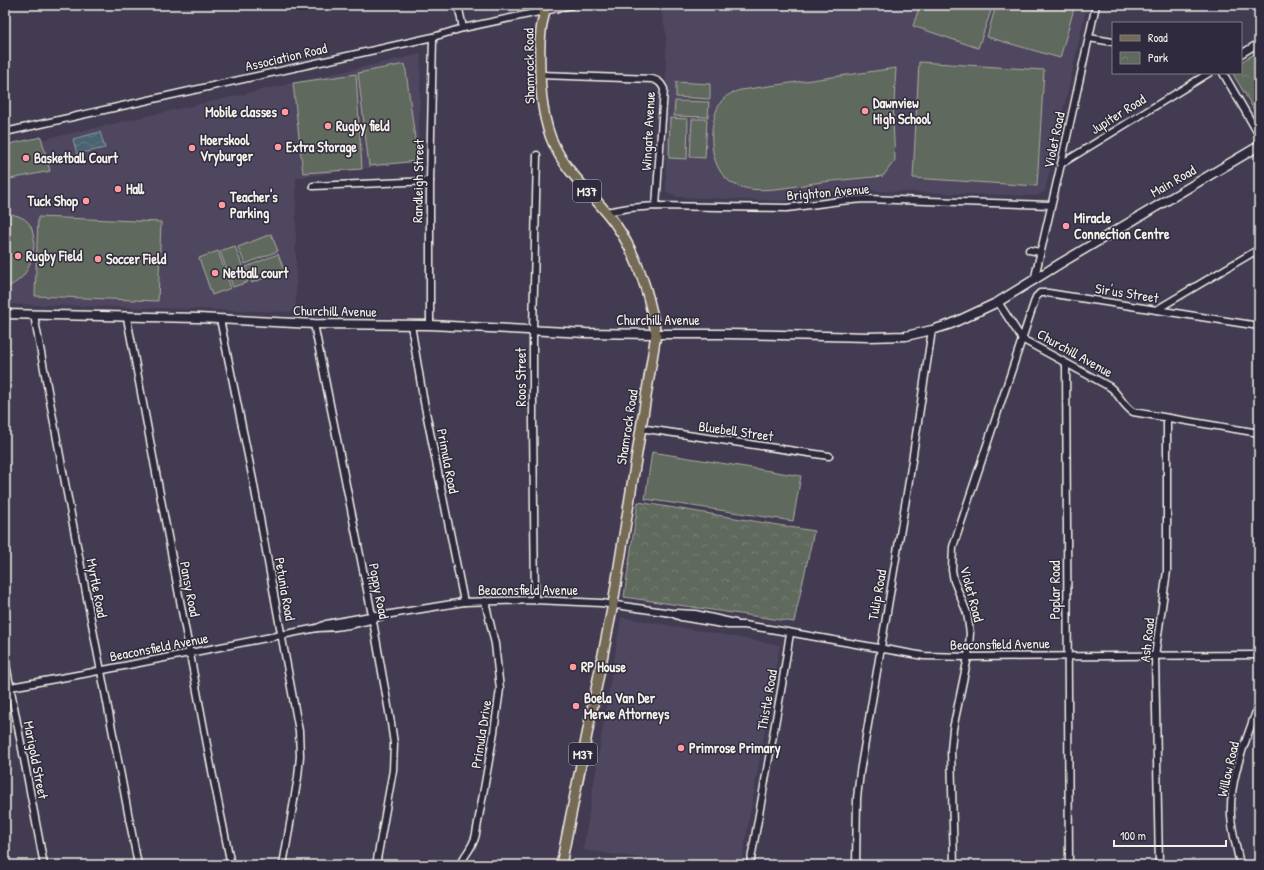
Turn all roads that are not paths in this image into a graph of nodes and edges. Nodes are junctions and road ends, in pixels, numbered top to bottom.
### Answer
1 (458, 5) edge
2 (572, 5) edge
3 (1096, 5) edge
4 (543, 11) edge
5 (463, 28) junction
6 (433, 37) junction
7 (1089, 38) junction
8 (1112, 42) edge
9 (1259, 43) edge
10 (1242, 53) edge
11 (1207, 74) edge
12 (1224, 74) edge
13 (541, 75) junction
14 (5, 132) edge
15 (1259, 135) edge
16 (1259, 146) edge
17 (537, 155) dead end
18 (1061, 164) junction
19 (430, 181) junction
20 (313, 186) dead end
21 (1051, 205) junction
22 (656, 206) junction
23 (606, 212) junction
24 (1259, 248) edge
25 (1029, 250) dead end
26 (1040, 252) junction
27 (1034, 281) junction
28 (998, 302) junction
29 (1156, 310) junction
30 (5, 314) edge
31 (34, 315) junction
32 (126, 318) junction
33 (220, 319) junction
34 (314, 324) junction
35 (411, 325) junction
36 (430, 325) junction
37 (1259, 326) edge
38 (533, 330) junction
39 (932, 330) junction
40 (656, 334) junction
41 (1022, 339) junction
42 (1066, 364) junction
43 (1167, 418) junction
44 (640, 428) junction
45 (1259, 433) edge
46 (828, 456) dead end
47 (535, 600) junction
48 (485, 601) junction
49 (464, 602) junction
50 (613, 604) junction
51 (372, 617) junction
52 (790, 633) junction
53 (281, 634) junction
54 (880, 649) junction
55 (190, 653) junction
56 (1259, 655) edge
57 (1067, 656) junction
58 (1155, 656) junction
59 (968, 657) junction
60 (5, 660) edge
61 (101, 671) junction
62 (8, 688) edge
63 (1259, 703) edge
64 (44, 865) edge
65 (138, 865) edge
66 (231, 865) edge
67 (283, 865) edge
68 (376, 865) edge
69 (459, 865) edge
70 (562, 865) edge
71 (750, 865) edge
72 (856, 865) edge
73 (954, 865) edge
74 (1069, 865) edge
75 (1158, 865) edge
76 (1240, 865) edge

1 - 5 street
2 - 4 street, Association Road
3 - 7 street, Violet Road
4 - 5 street, Association Road
4 - 13 main road, Shamrock Road / M37
5 - 6 street, Association Road
6 - 14 street, Association Road
6 - 19 street, Randleigh Street
7 - 8 street
7 - 18 street, Violet Road
9 - 10 street
11 - 18 street, Jupiter Road
12 - 15 street
13 - 22 street, Wingate Avenue
13 - 23 main road, Shamrock Road / M37
16 - 27 street, Main Road
17 - 38 street, Roos Street
18 - 21 street, Violet Road
19 - 20 street
19 - 36 street, Randleigh Street
21 - 22 street, Brighton Avenue
21 - 26 street, Violet Road
22 - 23 street, Brighton Avenue
23 - 40 main road, Shamrock Road / M37
24 - 29 street
25 - 26 street
26 - 27 street, Violet Road
27 - 28 street, Main Road
28 - 39 street, Churchill Avenue
28 - 41 street, Churchill Avenue
29 - 37 street, Sir'us Street
29 - 41 street, Sir'us Street
30 - 31 street, Churchill Avenue
31 - 32 street, Churchill Avenue
31 - 61 street, Myrtle Road
32 - 33 street, Churchill Avenue
32 - 55 street, Pansy Road
33 - 34 street, Churchill Avenue
33 - 53 street, Petunia Road
34 - 35 street, Churchill Avenue
34 - 51 street, Poppy Road
35 - 36 street, Churchill Avenue
35 - 49 street, Primula Road
36 - 38 street, Churchill Avenue
38 - 40 street, Churchill Avenue
38 - 47 street, Roos Street
39 - 40 street, Churchill Avenue
39 - 54 street, Tulip Road
40 - 44 main road, Shamrock Road / M37
41 - 42 street, Churchill Avenue
41 - 59 street, Violet Road
42 - 43 street, Churchill Avenue
42 - 57 street, Poplar Road
43 - 45 street, Churchill Avenue
43 - 58 street, Ash Road
44 - 46 street, Bluebell Street
44 - 50 main road, Shamrock Road / M37
47 - 48 street, Beaconsfield Avenue
47 - 50 street, Beaconsfield Avenue
48 - 49 street, Beaconsfield Avenue
48 - 69 street, Primula Drive
49 - 51 street, Beaconsfield Avenue
50 - 52 street, Beaconsfield Avenue
50 - 70 main road, Shamrock Road / M37
51 - 53 street, Beaconsfield Avenue
51 - 68 street, Poppy Road
52 - 54 street, Beaconsfield Avenue
52 - 71 street, Thistle Road
53 - 55 street, Beaconsfield Avenue
53 - 67 street, Petunia Road
54 - 59 street, Beaconsfield Avenue
54 - 72 street, Tulip Road
55 - 61 street, Beaconsfield Avenue
55 - 66 street, Pansy Road
56 - 58 street, Beaconsfield Avenue
57 - 58 street, Beaconsfield Avenue
57 - 59 street, Beaconsfield Avenue
57 - 74 street, Poplar Road
58 - 75 street, Ash Road
59 - 73 street, Violet Road
60 - 62 street, Marigold Street
61 - 62 street, Beaconsfield Avenue
61 - 65 street, Myrtle Road
62 - 64 street, Marigold Street
63 - 76 street, Willow Road

